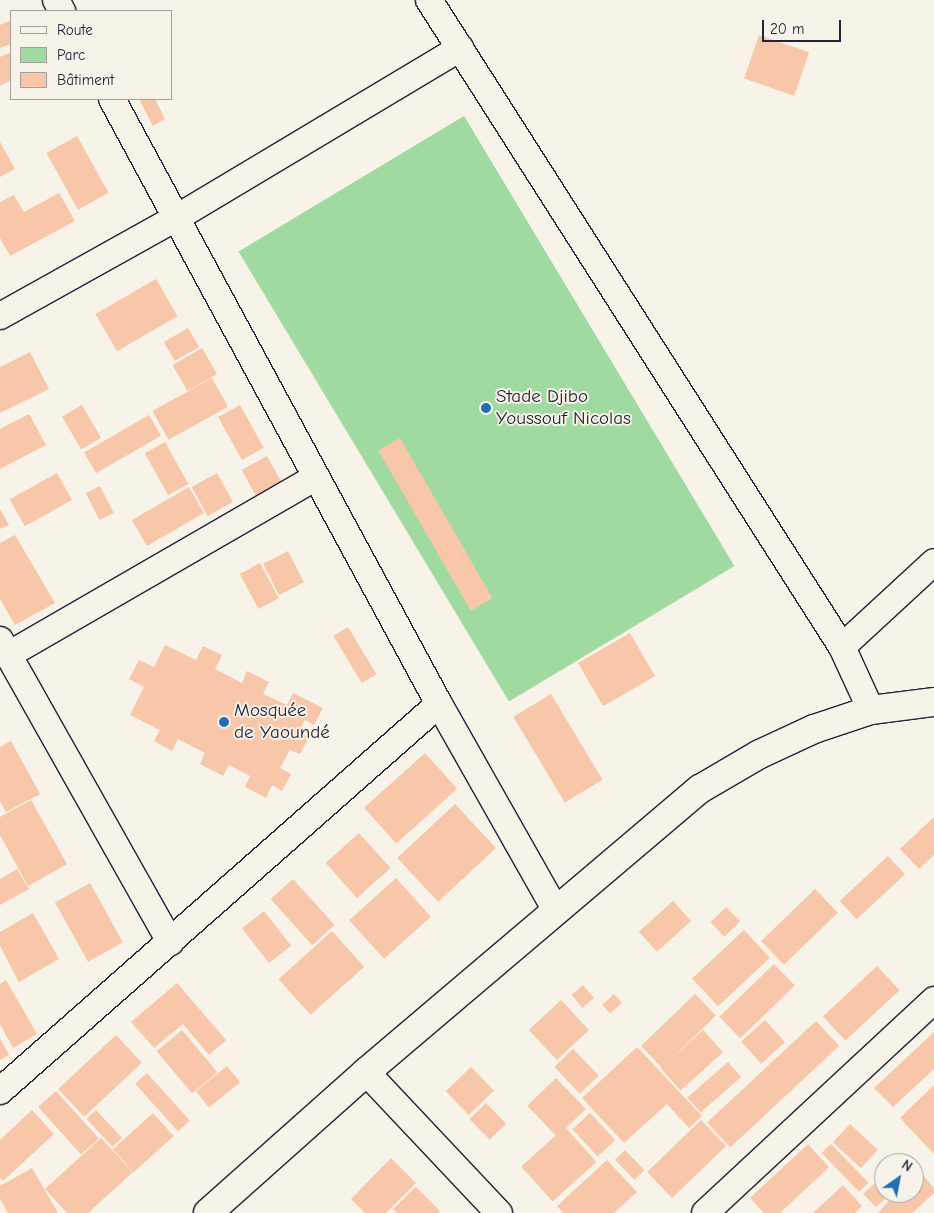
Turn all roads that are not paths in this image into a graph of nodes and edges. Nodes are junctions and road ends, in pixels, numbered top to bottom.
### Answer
1 (429, 0) edge
2 (460, 48) junction
3 (113, 100) edge
4 (178, 217) junction
5 (0, 316) edge
6 (316, 478) junction
7 (934, 562) edge
8 (4, 647) edge
9 (842, 647) junction
10 (934, 702) edge
11 (439, 704) junction
12 (871, 710) junction
13 (556, 911) junction
14 (170, 942) junction
15 (934, 1000) edge
16 (366, 1072) junction
17 (0, 1091) edge
18 (208, 1213) edge
19 (499, 1213) edge
20 (705, 1213) edge

1 - 2 street
2 - 4 street
2 - 9 street
3 - 4 street
4 - 5 street
4 - 6 street
6 - 8 street
6 - 11 street
7 - 9 street
8 - 14 street
9 - 12 street
10 - 12 main road
11 - 13 street
11 - 14 street
12 - 13 main road
13 - 16 main road
14 - 17 street
15 - 20 street
16 - 18 main road
16 - 19 street

